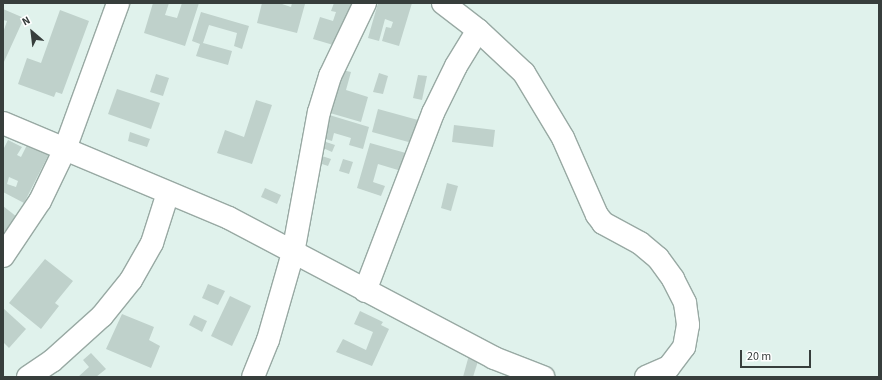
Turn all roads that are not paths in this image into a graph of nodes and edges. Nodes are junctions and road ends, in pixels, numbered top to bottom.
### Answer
1 (118, 3) edge
2 (365, 3) edge
3 (442, 3) edge
4 (478, 30) junction
5 (3, 123) edge
6 (65, 149) junction
7 (168, 192) junction
8 (293, 253) junction
9 (3, 256) edge
10 (365, 291) junction
11 (28, 377) edge
12 (253, 377) edge
13 (543, 377) edge
14 (646, 377) edge

1 - 6 street
2 - 8 street
3 - 4 street
4 - 10 street
4 - 14 street
5 - 6 street
6 - 7 street
6 - 9 street
7 - 8 street
7 - 11 street
8 - 10 street
8 - 12 street
10 - 13 street

